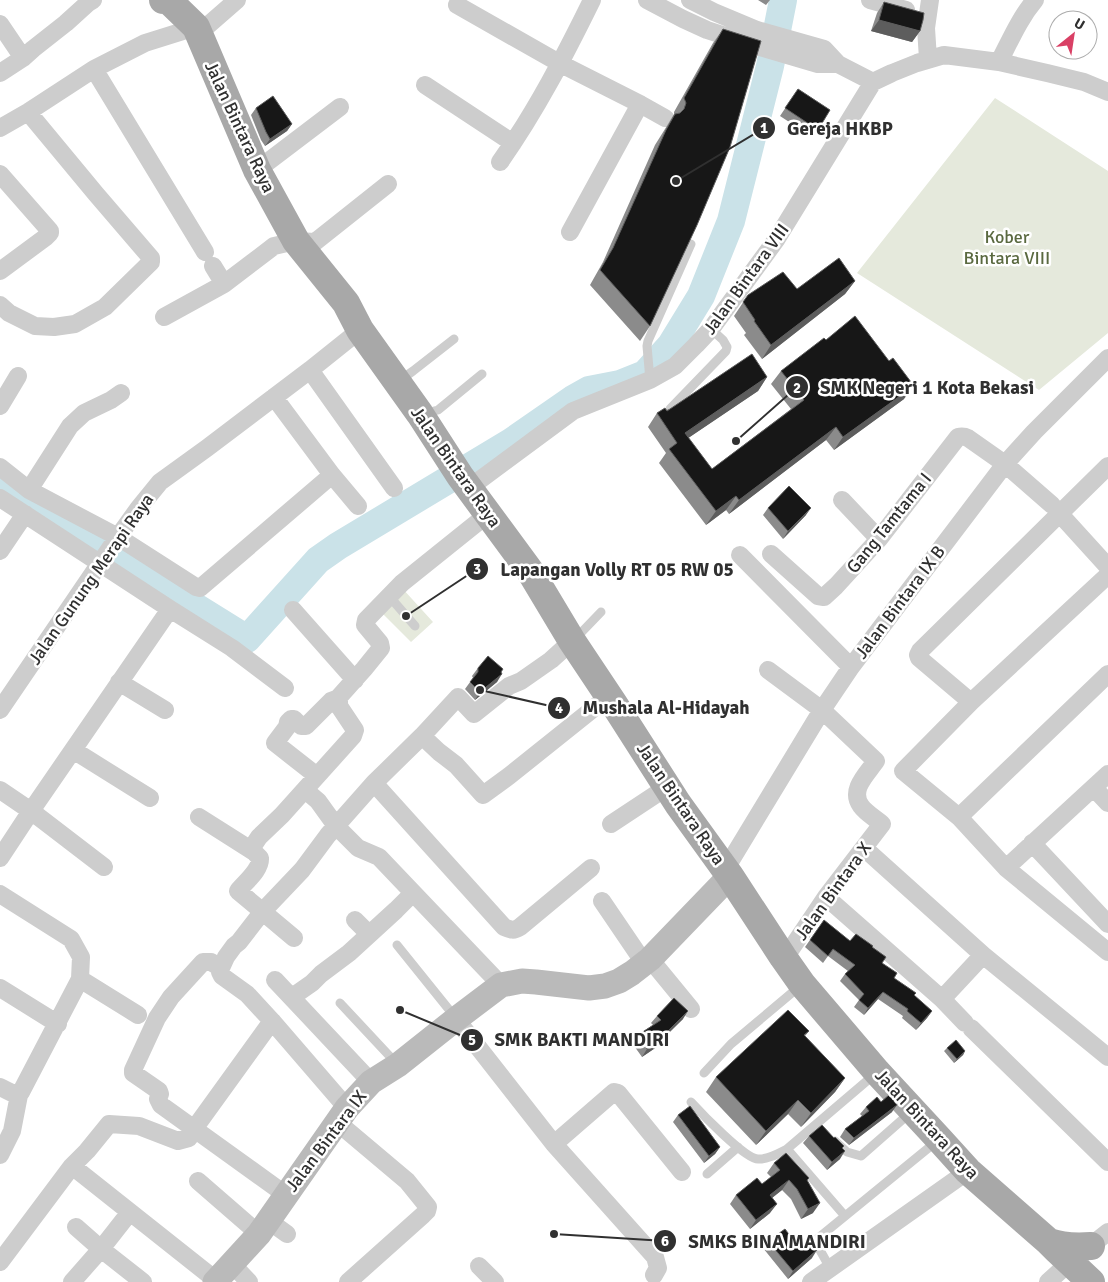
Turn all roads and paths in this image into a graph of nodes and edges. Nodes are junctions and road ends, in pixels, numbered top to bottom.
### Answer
1 (93, 0) edge
2 (163, 0) edge
3 (167, 0) edge
4 (237, 0) edge
5 (592, 0) edge
6 (648, 0) edge
7 (690, 0) edge
8 (870, 0) edge
9 (1034, 0) edge
10 (457, 5) dead end
11 (928, 8) edge
12 (714, 12) junction
13 (0, 24) edge
14 (197, 30) junction
15 (707, 30) junction
16 (755, 38) junction
17 (24, 58) junction
18 (928, 59) junction
19 (999, 62) junction
20 (560, 64) junction
21 (94, 69) junction
22 (0, 73) edge
23 (872, 82) junction
24 (425, 85) dead end
25 (1108, 92) edge
26 (640, 104) junction
27 (340, 107) dead end
28 (28, 112) junction
29 (665, 118) dead end
30 (0, 128) edge
31 (513, 143) junction
32 (500, 162) dead end
33 (257, 170) junction
34 (0, 174) edge
35 (388, 184) dead end
36 (570, 232) dead end
37 (296, 241) junction
38 (691, 244) edge
39 (0, 271) edge
40 (224, 284) junction
41 (0, 305) edge
42 (164, 317) dead end
43 (711, 329) junction
44 (360, 330) junction
45 (454, 339) dead end
46 (1108, 358) edge
47 (310, 370) junction
48 (482, 374) dead end
49 (18, 376) dead end
50 (649, 376) junction
51 (396, 382) junction
52 (121, 393) dead end
53 (274, 397) junction
54 (0, 406) edge
55 (670, 409) edge
56 (420, 414) junction
57 (1005, 464) junction
58 (1108, 466) edge
59 (0, 467) edge
60 (458, 473) junction
61 (332, 475) junction
62 (394, 488) dead end
63 (29, 490) junction
64 (0, 498) edge
65 (842, 500) dead end
66 (358, 506) dead end
67 (1055, 509) junction
68 (24, 514) junction
69 (488, 514) junction
70 (116, 539) junction
71 (879, 539) junction
72 (0, 551) edge
73 (771, 554) dead end
74 (740, 555) dead end
75 (102, 561) junction
76 (1108, 567) edge
77 (1108, 576) edge
78 (389, 596) junction
79 (170, 609) junction
80 (292, 610) dead end
81 (601, 612) dead end
82 (415, 626) dead end
83 (572, 641) junction
84 (851, 667) junction
85 (768, 670) dead end
86 (1108, 674) edge
87 (355, 680) junction
88 (120, 682) junction
89 (286, 688) dead end
90 (609, 696) junction
91 (339, 698) junction
92 (971, 702) junction
93 (0, 710) edge
94 (164, 710) dead end
95 (822, 710) junction
96 (424, 733) junction
97 (73, 750) junction
98 (1108, 774) edge
99 (317, 776) junction
100 (374, 784) junction
101 (667, 787) junction
102 (1094, 788) junction
103 (0, 790) edge
104 (305, 790) junction
105 (150, 798) dead end
106 (1108, 803) edge
107 (31, 811) junction
108 (199, 817) dead end
109 (959, 817) junction
110 (611, 824) dead end
111 (336, 826) junction
112 (1032, 843) junction
113 (864, 848) junction
114 (254, 852) junction
115 (0, 858) edge
116 (104, 867) dead end
117 (591, 868) dead end
118 (1006, 868) junction
119 (727, 873) junction
120 (413, 893) junction
121 (0, 894) edge
122 (826, 897) junction
123 (602, 901) dead end
124 (263, 911) junction
125 (355, 920) dead end
126 (1108, 924) edge
127 (369, 934) junction
128 (294, 938) dead end
129 (397, 945) dead end
130 (1108, 952) edge
131 (983, 955) junction
132 (783, 957) junction
133 (647, 962) junction
134 (221, 968) junction
135 (80, 979) junction
136 (275, 980) dead end
137 (802, 984) junction
138 (501, 985) junction
139 (0, 988) edge
140 (292, 998) junction
141 (942, 999) junction
142 (340, 1003) dead end
143 (691, 1009) dead end
144 (138, 1015) dead end
145 (456, 1019) junction
146 (272, 1021) junction
147 (58, 1024) junction
148 (1108, 1057) edge
149 (398, 1066) junction
150 (877, 1072) junction
151 (704, 1073) dead end
152 (370, 1082) junction
153 (0, 1087) edge
154 (19, 1095) junction
155 (691, 1102) dead end
156 (913, 1111) junction
157 (342, 1115) junction
158 (194, 1129) junction
159 (823, 1129) junction
160 (939, 1140) junction
161 (554, 1144) junction
162 (738, 1147) junction
163 (787, 1149) junction
164 (0, 1155) edge
165 (1108, 1162) edge
166 (72, 1166) junction
167 (968, 1171) junction
168 (682, 1172) dead end
169 (707, 1174) dead end
170 (198, 1181) dead end
171 (286, 1195) junction
172 (130, 1212) junction
173 (845, 1216) junction
174 (76, 1227) dead end
175 (272, 1230) junction
176 (1100, 1239) edge
177 (1049, 1242) junction
178 (101, 1249) junction
179 (0, 1262) edge
180 (1070, 1262) junction
181 (479, 1266) dead end
182 (830, 1268) junction
183 (221, 1275) edge
184 (653, 1280) edge
185 (72, 1282) edge
186 (143, 1282) edge
187 (249, 1282) edge
188 (348, 1282) edge
189 (495, 1282) edge
190 (811, 1282) edge
191 (1048, 1282) edge
192 (1091, 1282) edge

1 - 17 street
2 - 3 main road, Jalan Bintara Raya
3 - 14 main road, Jalan Bintara Raya
4 - 14 street
5 - 20 street
6 - 15 street
7 - 12 street
8 - 11 street
9 - 19 street
10 - 20 street
11 - 18 street
12 - 15 street
12 - 16 street
13 - 17 street
14 - 21 street
14 - 33 main road, Jalan Bintara Raya
15 - 16 street
16 - 23 street
17 - 22 street
18 - 19 street
18 - 23 street
19 - 25 street
20 - 26 street
20 - 31 street
21 - 28 street
21 - 40 street
23 - 43 street, Jalan Bintara VIII
24 - 31 street
26 - 29 street
26 - 36 street
27 - 33 street
28 - 30 street
28 - 41 street
31 - 32 street
33 - 37 main road, Jalan Bintara Raya
34 - 39 street
35 - 37 street
37 - 40 street
37 - 44 main road, Jalan Bintara Raya
38 - 50 lane
40 - 42 street
43 - 50 street, Jalan Bintara VIII
43 - 55 lane
44 - 47 street, Jalan Gunung Merapi Raya
44 - 51 main road, Jalan Bintara Raya
45 - 51 lane
46 - 57 street, Jalan Bintara IX B
47 - 53 street, Jalan Gunung Merapi Raya
47 - 62 street
48 - 56 lane
49 - 54 street
50 - 60 street, Jalan Bintara VIII
51 - 56 main road, Jalan Bintara Raya
52 - 63 street
53 - 61 street
53 - 70 street, Jalan Gunung Merapi Raya
56 - 60 main road, Jalan Bintara Raya
57 - 67 street, Gang Tamtama I
57 - 71 street, Gang Tamtama I
57 - 84 street, Jalan Bintara IX B
58 - 67 street
59 - 63 street
60 - 69 main road, Jalan Bintara Raya
61 - 66 street
61 - 70 street
63 - 70 street
64 - 68 street
65 - 71 street
67 - 76 street, Gang Tamtama I
67 - 92 street
68 - 72 street
68 - 75 street
69 - 78 street
69 - 83 main road, Jalan Bintara Raya
70 - 75 street, Jalan Gunung Merapi Raya
71 - 73 street, Gang Tamtama I
74 - 84 street
75 - 79 street
75 - 93 street, Jalan Gunung Merapi Raya
77 - 92 street
78 - 82 lane
78 - 87 street
79 - 88 street
79 - 89 street
80 - 87 street
81 - 83 lane
83 - 90 main road, Jalan Bintara Raya
83 - 96 street
84 - 95 street, Jalan Bintara IX B
85 - 95 street
86 - 109 street
87 - 91 street
88 - 94 street
88 - 97 street
90 - 96 street
90 - 101 main road, Jalan Bintara Raya
91 - 99 street
91 - 99 street
92 - 109 street
95 - 113 street, Jalan Bintara X
95 - 119 street, Jalan Bintara IX B
96 - 100 street
97 - 105 street
97 - 107 street
98 - 102 street
99 - 104 street
100 - 111 street
100 - 117 street
101 - 110 street
101 - 119 main road, Jalan Bintara Raya
102 - 106 street
102 - 112 street
103 - 107 street
104 - 111 street
104 - 114 street
107 - 115 street
107 - 116 street
108 - 114 street
109 - 118 street
111 - 120 street
111 - 124 street
112 - 118 street
112 - 126 street
113 - 122 street, Jalan Bintara X
113 - 131 street
114 - 124 street
118 - 130 street
119 - 132 main road, Jalan Bintara Raya
119 - 133 street, Jalan Bintara IX
120 - 127 street
120 - 138 street
121 - 135 street
122 - 132 street, Jalan Bintara X
122 - 141 street
123 - 133 street
124 - 128 street
124 - 134 street
125 - 127 street
127 - 140 street
129 - 145 lane
131 - 141 street
131 - 148 street
132 - 137 main road, Jalan Bintara Raya
133 - 138 street, Jalan Bintara IX
133 - 143 street
134 - 146 street
134 - 158 street
135 - 144 street
135 - 147 street
136 - 140 street
137 - 150 main road, Jalan Bintara Raya
137 - 151 lane
138 - 145 street, Jalan Bintara IX
139 - 147 street
140 - 152 street
141 - 165 street
142 - 149 lane
145 - 149 street, Jalan Bintara IX
145 - 161 street
146 - 157 street
146 - 158 street
147 - 154 street
149 - 152 street, Jalan Bintara IX
150 - 156 main road, Jalan Bintara Raya
150 - 159 lane
152 - 157 street, Jalan Bintara IX
153 - 154 street
154 - 164 street
155 - 162 lane
156 - 159 lane
156 - 160 main road, Jalan Bintara Raya
157 - 171 street, Jalan Bintara IX
157 - 188 street
158 - 166 street
158 - 171 street
159 - 163 lane
160 - 167 main road, Jalan Bintara Raya
160 - 173 lane
161 - 168 street
161 - 184 street
162 - 163 lane
162 - 169 lane
163 - 173 lane
166 - 172 street
166 - 179 street
167 - 177 main road, Jalan Bintara Raya
167 - 182 street
170 - 175 street
171 - 175 street, Jalan Bintara IX
172 - 178 street
172 - 183 street
173 - 182 lane
174 - 178 street
175 - 183 street, Jalan Bintara IX
176 - 177 main road
176 - 180 street
177 - 180 main road, Jalan Bintara Raya
178 - 185 street
178 - 186 street
180 - 191 street
180 - 192 main road, Jalan Bintara Raya
181 - 189 street
182 - 190 street
183 - 187 street

